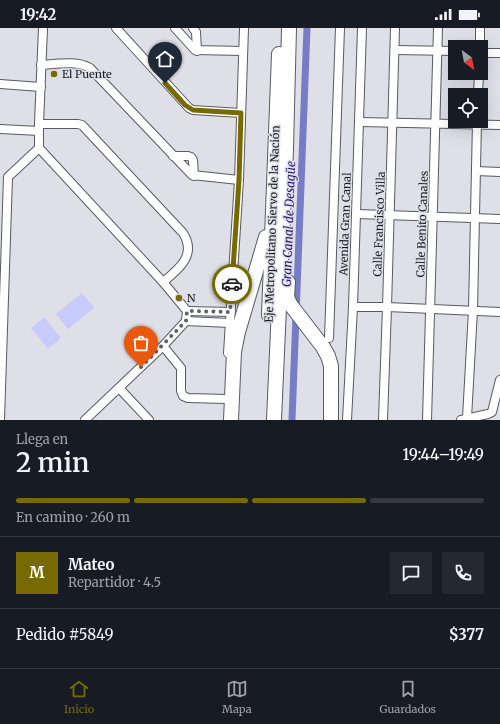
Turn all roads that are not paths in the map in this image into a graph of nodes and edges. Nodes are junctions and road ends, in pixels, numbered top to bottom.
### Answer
1 (43, 28) edge
2 (116, 28) edge
3 (174, 28) edge
4 (193, 28) edge
5 (244, 28) edge
6 (280, 28) edge
7 (289, 28) edge
8 (340, 28) edge
9 (362, 28) edge
10 (395, 28) edge
11 (438, 28) edge
12 (480, 28) edge
13 (480, 40) edge
14 (395, 50) junction
15 (438, 50) junction
16 (197, 51) junction
17 (243, 51) junction
18 (448, 51) edge
19 (488, 53) edge
20 (500, 53) edge
21 (42, 64) junction
22 (0, 84) edge
23 (41, 87) junction
24 (241, 113) junction
25 (360, 122) junction
26 (392, 122) junction
27 (436, 124) junction
28 (448, 124) edge
29 (488, 124) edge
30 (500, 125) edge
31 (39, 127) junction
32 (477, 128) edge
33 (0, 129) edge
34 (39, 148) junction
35 (173, 156) junction
36 (476, 171) junction
37 (500, 172) edge
38 (194, 176) junction
39 (4, 177) edge
40 (239, 180) junction
41 (284, 181) junction
42 (272, 213) junction
43 (356, 214) junction
44 (390, 215) junction
45 (433, 216) junction
46 (475, 218) junction
47 (500, 219) edge
48 (163, 282) junction
49 (2, 288) edge
50 (353, 307) junction
51 (387, 307) junction
52 (431, 309) junction
53 (473, 310) junction
54 (187, 311) junction
55 (230, 312) junction
56 (500, 312) edge
57 (186, 321) junction
58 (230, 323) junction
59 (329, 338) dead end
60 (163, 346) junction
61 (500, 380) edge
62 (119, 388) junction
63 (226, 400) junction
64 (464, 419) edge
65 (0, 420) edge
66 (86, 420) edge
67 (149, 420) edge
68 (226, 420) edge
69 (231, 420) edge
70 (265, 420) edge
71 (274, 420) edge
72 (331, 420) edge
73 (347, 420) edge
74 (383, 420) edge
75 (427, 420) edge

1 - 21 street
2 - 24 street
3 - 16 street
4 - 16 street
5 - 17 street
6 - 42 highway, Eje Metropolitano Siervo de la Nación
7 - 41 highway, Eje Metropolitano Siervo de la Nación
8 - 59 street
9 - 25 street, Avenida Gran Canal
10 - 14 street, Calle Francisco Villa
11 - 15 street, Calle Benito Canales
12 - 13 street
14 - 15 street
14 - 26 street, Calle Francisco Villa
15 - 18 street
15 - 27 street, Calle Benito Canales
16 - 17 street
17 - 24 street
19 - 20 street
21 - 23 street
21 - 35 street
22 - 23 street
23 - 31 street
24 - 40 street
25 - 26 street
25 - 43 street, Avenida Gran Canal
26 - 27 street
26 - 44 street, Calle Francisco Villa
27 - 28 street
27 - 45 street, Calle Benito Canales
29 - 30 street
31 - 33 street
31 - 34 street
31 - 48 street
32 - 36 street
34 - 39 street
34 - 48 street
35 - 38 street
35 - 38 street
36 - 37 street
36 - 46 street
38 - 40 street
39 - 49 street
40 - 55 street
41 - 71 highway, Eje Metropolitano Siervo de la Nación
41 - 72 highway
42 - 69 highway
42 - 70 highway, Eje Metropolitano Siervo de la Nación
43 - 44 street
43 - 50 street, Avenida Gran Canal
44 - 45 street
44 - 51 street, Calle Francisco Villa
45 - 46 street
45 - 52 street, Calle Benito Canales
46 - 47 street
46 - 53 street
48 - 54 street
49 - 65 street
50 - 51 street
50 - 73 street, Avenida Gran Canal
51 - 52 street
51 - 74 street, Calle Francisco Villa
52 - 53 street
52 - 75 street, Calle Benito Canales
53 - 56 street
53 - 64 street
54 - 55 street
54 - 57 street
55 - 58 street
57 - 58 street
57 - 60 street
58 - 63 street
60 - 62 street
60 - 63 street
61 - 64 street
62 - 66 street
62 - 67 street
63 - 68 street

